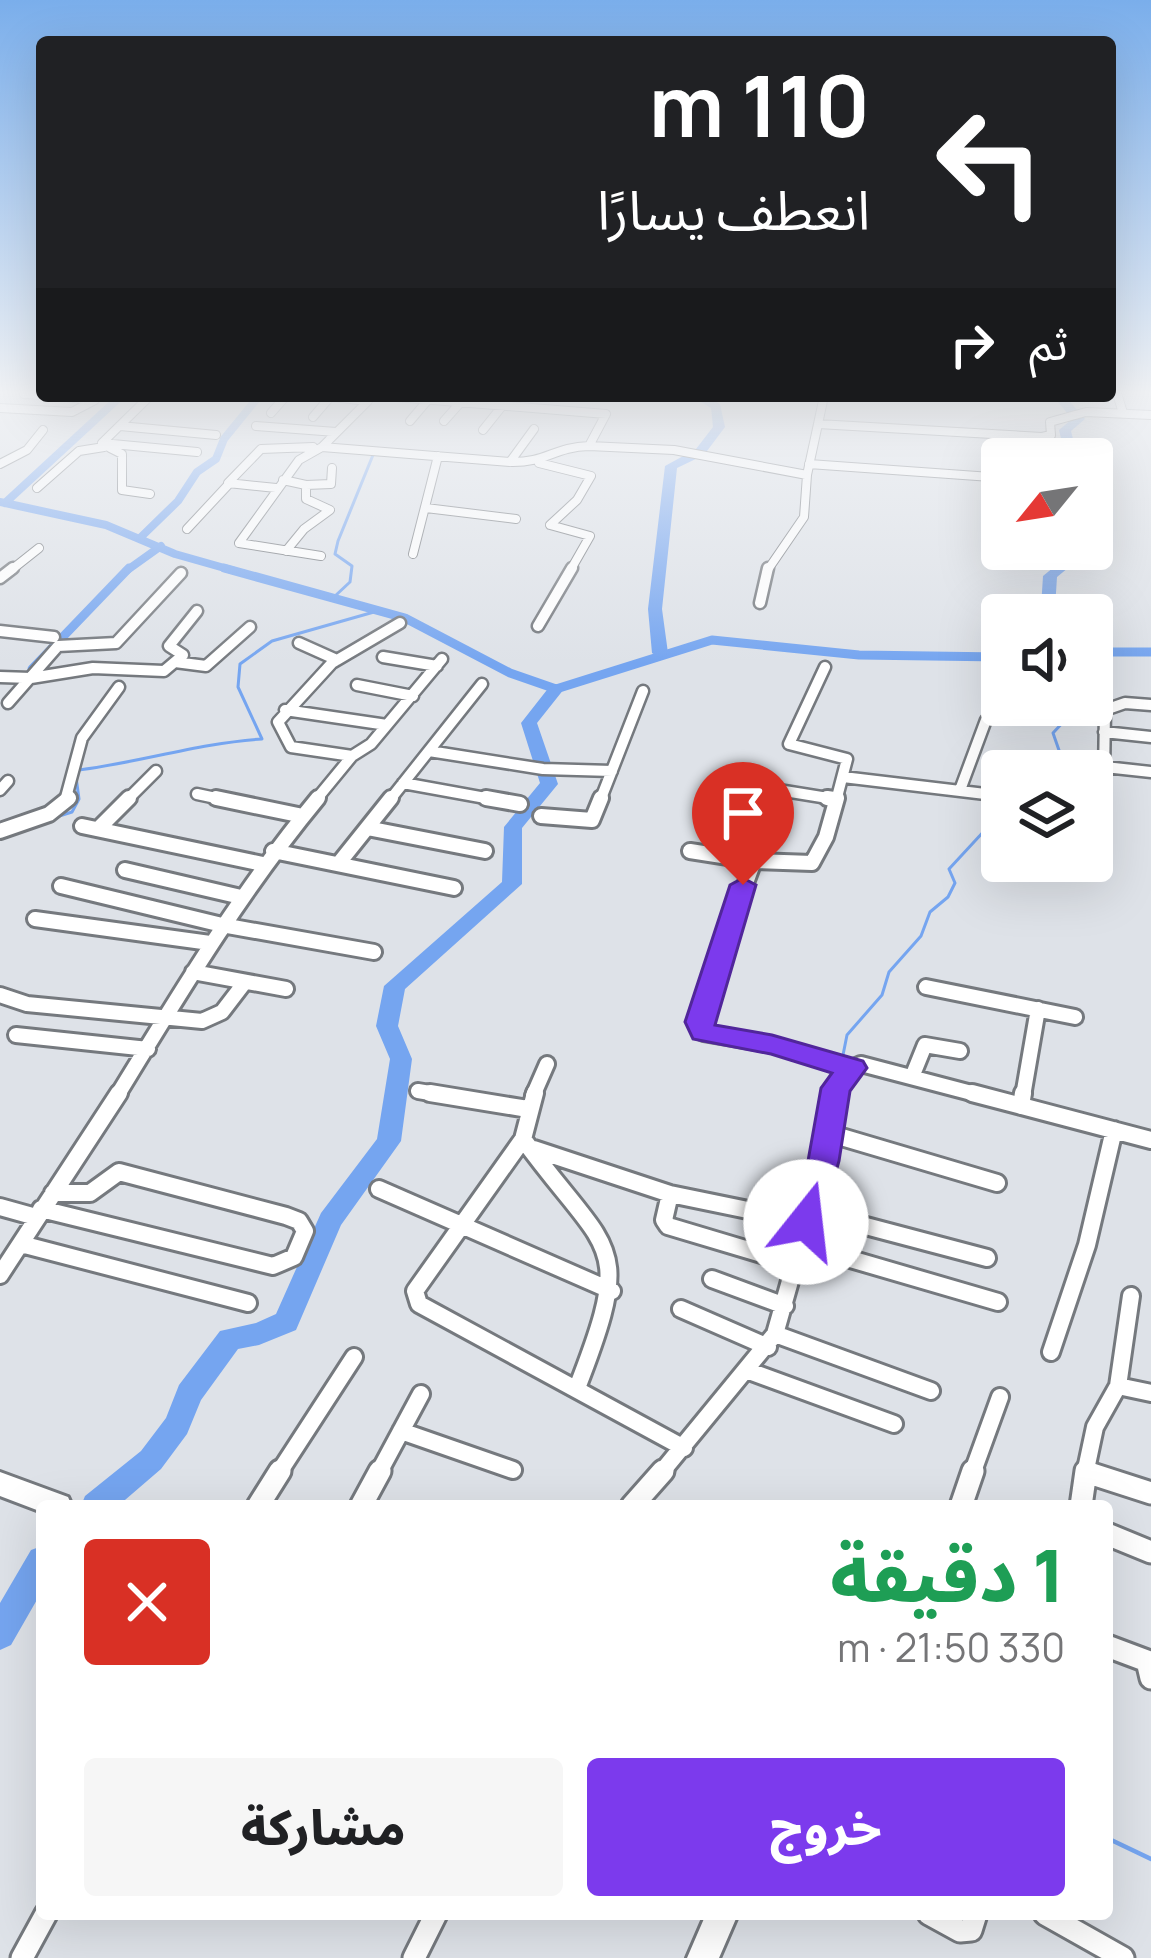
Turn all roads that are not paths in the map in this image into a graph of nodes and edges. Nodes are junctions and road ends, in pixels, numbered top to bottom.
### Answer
1 (45, 481) edge
2 (122, 481) edge
3 (232, 481) edge
4 (282, 481) edge
5 (331, 481) edge
6 (432, 481) edge
7 (587, 481) edge
8 (807, 481) edge
9 (279, 484) junction
10 (229, 485) junction
11 (306, 485) junction
12 (37, 488) dead end
13 (149, 494) dead end
14 (426, 508) junction
15 (516, 518) dead end
16 (187, 529) dead end
17 (39, 548) dead end
18 (286, 551) junction
19 (413, 554) dead end
20 (321, 556) dead end
21 (181, 573) dead end
22 (0, 578) edge
23 (760, 603) dead end
24 (197, 611) dead end
25 (400, 623) dead end
26 (250, 626) dead end
27 (538, 626) dead end
28 (0, 631) edge
29 (55, 637) dead end
30 (299, 643) dead end
31 (382, 657) dead end
32 (337, 660) junction
33 (175, 662) junction
34 (825, 667) dead end
35 (0, 676) edge
36 (32, 677) junction
37 (482, 684) dead end
38 (358, 685) dead end
39 (119, 687) dead end
40 (644, 691) dead end
41 (413, 696) junction
42 (8, 703) dead end
43 (1151, 705) edge
44 (285, 710) junction
45 (387, 725) junction
46 (984, 726) edge
47 (1104, 732) junction
48 (1151, 737) edge
49 (1105, 750) edge
50 (429, 751) junction
51 (352, 756) junction
52 (1113, 768) edge
53 (156, 771) dead end
54 (612, 771) junction
55 (1151, 772) edge
56 (843, 777) junction
57 (403, 783) junction
58 (766, 788) dead end
59 (960, 790) junction
60 (981, 793) edge
61 (197, 794) dead end
62 (833, 800) junction
63 (520, 805) dead end
64 (303, 816) junction
65 (541, 816) dead end
66 (82, 826) dead end
67 (367, 828) junction
68 (98, 830) junction
69 (0, 831) edge
70 (273, 851) junction
71 (485, 851) dead end
72 (690, 851) dead end
73 (754, 861) junction
74 (339, 863) junction
75 (263, 864) junction
76 (125, 871) dead end
77 (61, 886) dead end
78 (454, 888) dead end
79 (241, 897) junction
80 (35, 919) dead end
81 (222, 925) junction
82 (210, 943) junction
83 (374, 952) dead end
84 (193, 972) junction
85 (245, 982) junction
86 (926, 987) dead end
87 (286, 989) dead end
88 (0, 994) edge
89 (1038, 1009) junction
90 (1075, 1017) dead end
91 (165, 1019) junction
92 (16, 1035) dead end
93 (148, 1049) junction
94 (960, 1051) dead end
95 (547, 1064) dead end
96 (852, 1068) junction
97 (912, 1077) junction
98 (418, 1091) dead end
99 (1021, 1106) junction
100 (528, 1109) junction
101 (1114, 1130) junction
102 (828, 1133) junction
103 (1151, 1140) edge
104 (526, 1143) junction
105 (997, 1183) dead end
106 (379, 1190) dead end
107 (52, 1193) junction
108 (670, 1194) junction
109 (0, 1207) edge
110 (38, 1213) junction
111 (807, 1217) junction
112 (463, 1222) junction
113 (21, 1244) junction
114 (799, 1244) junction
115 (987, 1258) dead end
116 (795, 1264) junction
117 (0, 1275) edge
118 (712, 1279) dead end
119 (612, 1291) junction
120 (1131, 1296) dead end
121 (998, 1302) dead end
122 (248, 1303) dead end
123 (784, 1306) junction
124 (681, 1309) dead end
125 (772, 1340) junction
126 (1051, 1352) dead end
127 (354, 1357) dead end
128 (749, 1371) junction
129 (1118, 1386) junction
130 (577, 1388) junction
131 (931, 1391) dead end
132 (1151, 1393) edge
133 (421, 1394) dead end
134 (1000, 1397) dead end
135 (894, 1424) dead end
136 (401, 1431) junction
137 (684, 1448) junction
138 (513, 1469) dead end
139 (1086, 1472) junction
140 (0, 1484) edge
141 (1151, 1493) edge
142 (43, 1500) edge
143 (262, 1500) edge
144 (365, 1500) edge
145 (637, 1500) edge
146 (963, 1500) edge
147 (1082, 1500) edge
148 (1113, 1536) edge
149 (1151, 1552) edge
150 (1113, 1649) edge
151 (1150, 1668) edge
152 (43, 1920) edge
153 (433, 1920) edge
154 (719, 1920) edge
155 (940, 1920) edge
156 (974, 1920) edge
157 (1056, 1920) edge
158 (22, 1958) edge
159 (414, 1958) edge
160 (703, 1958) edge
161 (1123, 1958) edge

1 - 12 street
2 - 13 street
3 - 10 street
4 - 9 street
5 - 11 street
6 - 14 street
7 - 27 street
8 - 23 street
9 - 10 street
9 - 11 street
9 - 18 street
10 - 16 street
11 - 18 street
14 - 15 street
14 - 19 street
17 - 22 street
18 - 20 street
21 - 36 street
24 - 33 street
25 - 32 street
26 - 33 street
28 - 29 street
30 - 32 street
31 - 41 street
32 - 44 street
33 - 36 street
34 - 56 street
35 - 36 street
36 - 42 street
37 - 50 street
38 - 41 street
39 - 69 street
40 - 54 street
41 - 45 street
43 - 47 street
44 - 45 street
44 - 51 street
45 - 51 street
46 - 59 street
47 - 48 street
47 - 49 street
50 - 54 street
50 - 57 street
51 - 64 street
52 - 55 street
53 - 68 street
54 - 65 street
56 - 59 street
56 - 62 street
57 - 63 street
57 - 67 street
58 - 62 street
59 - 60 street
61 - 64 street
62 - 73 street
64 - 70 street
66 - 68 street
67 - 71 street
67 - 74 street
68 - 75 street
70 - 74 street
70 - 75 street
72 - 73 street
73 - 96 street
74 - 78 street
75 - 79 street
76 - 79 street
77 - 81 street
79 - 81 street
80 - 82 street
81 - 82 street
81 - 83 street
82 - 84 street
84 - 85 street
84 - 91 street
85 - 87 street
85 - 91 street
86 - 89 street
88 - 91 street
89 - 90 street
89 - 99 street
91 - 93 street
92 - 93 street
93 - 107 street
94 - 97 street
95 - 100 street
96 - 97 street
96 - 102 street
97 - 99 street
98 - 100 street
99 - 101 street
100 - 104 street
101 - 103 street
101 - 126 street
102 - 105 street
102 - 111 street
104 - 108 street
104 - 112 street
104 - 119 street
106 - 112 street
107 - 110 street
107 - 110 street
108 - 111 street
108 - 116 street
109 - 110 street
110 - 113 street
111 - 114 street
111 - 115 street
112 - 119 street
112 - 130 street
113 - 117 street
113 - 122 street
114 - 116 street
114 - 121 street
116 - 123 street
118 - 123 street
119 - 130 street
120 - 129 street
123 - 125 street
124 - 125 street
125 - 128 street
125 - 131 street
127 - 143 street
128 - 135 street
128 - 137 street
129 - 132 street
129 - 139 street
130 - 137 street
133 - 136 street
134 - 146 street
136 - 138 street
136 - 144 street
137 - 145 street
139 - 141 street
139 - 147 street
140 - 142 main road
148 - 149 street
150 - 151 street
152 - 158 street
153 - 159 street
154 - 160 main road
155 - 156 street
157 - 161 street

